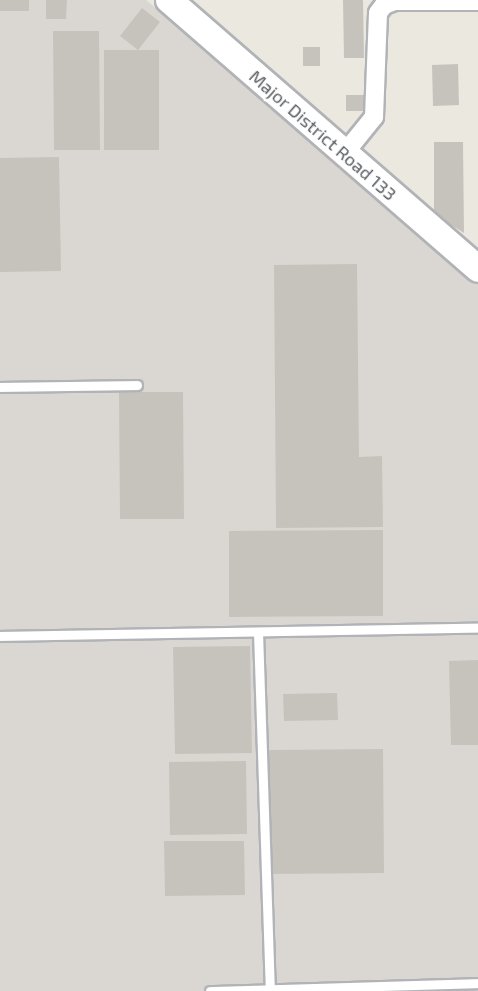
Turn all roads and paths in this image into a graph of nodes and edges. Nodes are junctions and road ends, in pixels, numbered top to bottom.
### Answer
1 (169, 0) edge
2 (478, 1) edge
3 (344, 154) junction
4 (478, 269) edge
5 (137, 385) dead end
6 (0, 387) edge
7 (478, 628) edge
8 (258, 632) junction
9 (0, 636) edge
10 (478, 983) edge
11 (270, 989) junction
12 (210, 991) edge

1 - 3 main road, Major District Road 133
2 - 3 street
3 - 4 main road, Major District Road 133
5 - 6 lane
7 - 8 lane
8 - 9 lane
8 - 11 lane
10 - 11 lane
11 - 12 lane

